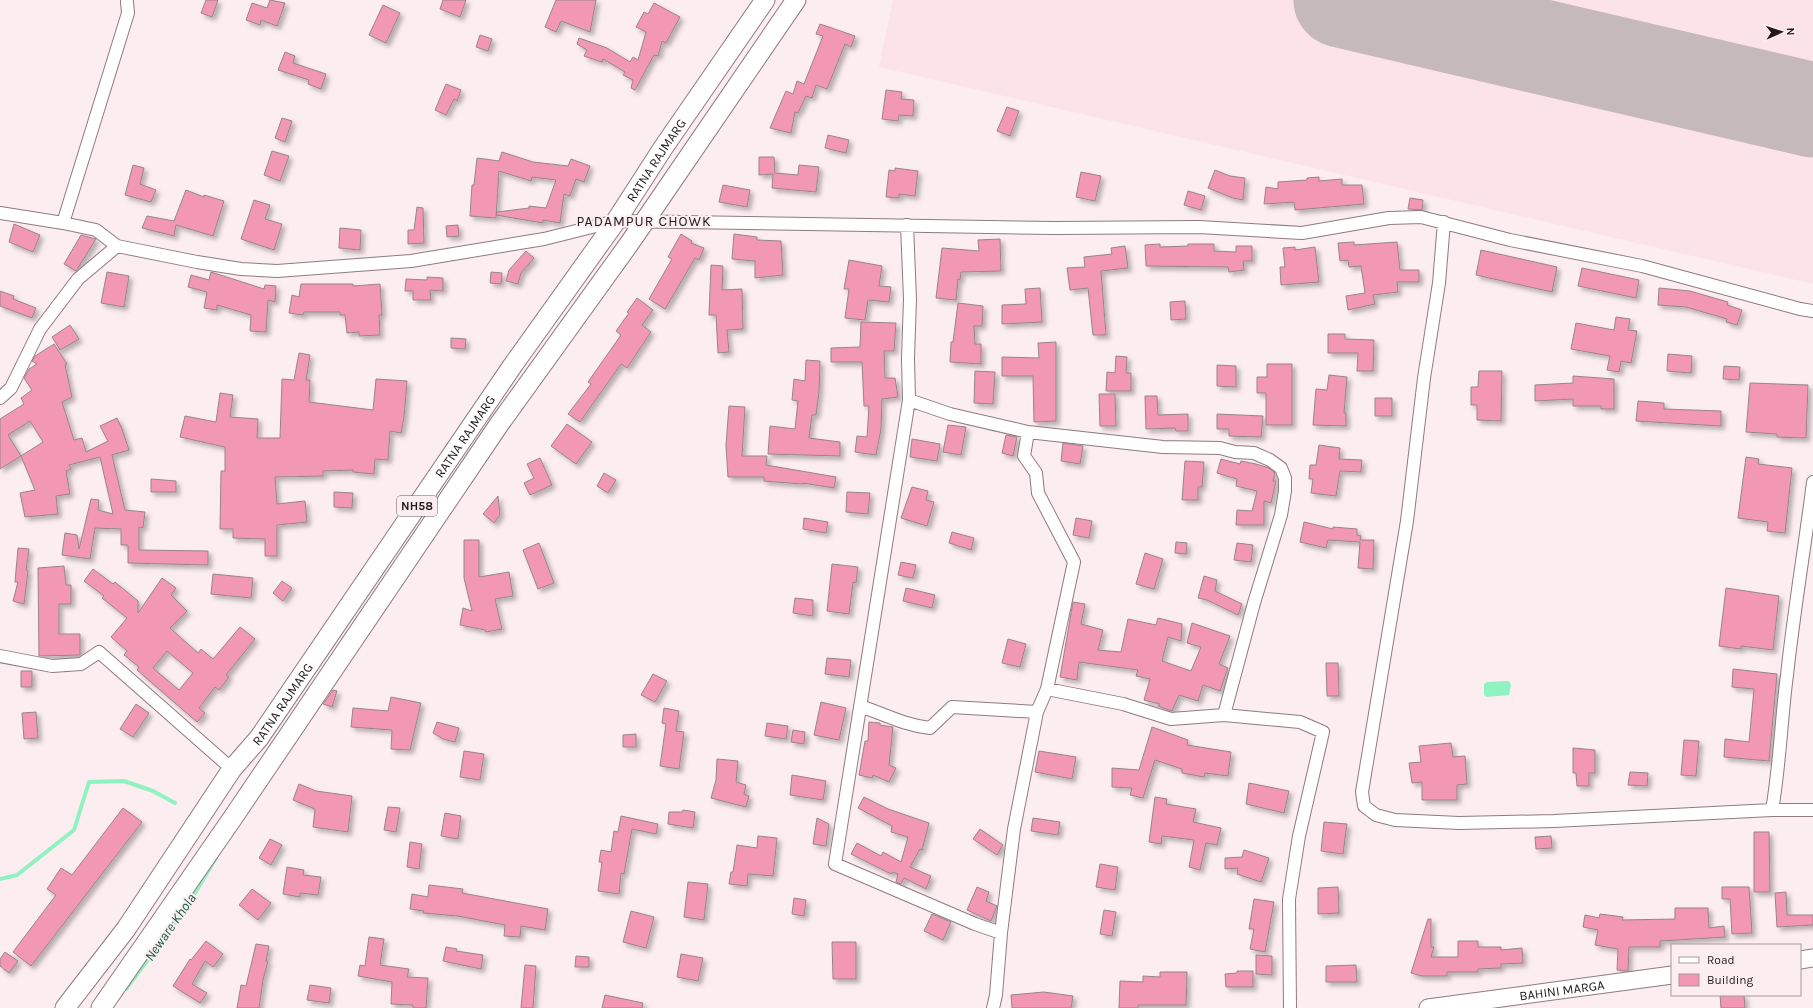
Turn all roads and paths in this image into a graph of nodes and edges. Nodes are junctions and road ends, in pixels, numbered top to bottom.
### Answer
1 (796, 0) edge
2 (125, 1) edge
3 (763, 1) edge
4 (0, 213) edge
5 (616, 221) junction
6 (644, 221) junction
7 (1444, 222) junction
8 (64, 223) junction
9 (908, 225) junction
10 (117, 246) junction
11 (1813, 311) edge
12 (0, 398) edge
13 (909, 400) junction
14 (1028, 432) junction
15 (1813, 482) edge
16 (0, 656) edge
17 (1047, 689) junction
18 (860, 706) junction
19 (1037, 712) junction
20 (1224, 715) junction
21 (232, 769) junction
22 (1772, 810) junction
23 (1813, 810) edge
24 (1001, 933) junction
25 (1813, 958) edge
26 (1801, 960) edge
27 (1671, 975) edge
28 (65, 1008) edge
29 (101, 1008) edge
30 (993, 1008) edge
31 (1290, 1008) edge
32 (1428, 1008) edge

1 - 6 main road, RATNA RAJMARG / NH58
2 - 8 street
3 - 5 main road, RATNA RAJMARG / NH58
4 - 8 street
5 - 6 street
5 - 10 street
5 - 21 main road, RATNA RAJMARG / NH58
6 - 9 street
6 - 29 main road, RATNA RAJMARG / NH58
7 - 9 street
7 - 11 street
7 - 22 street
8 - 10 street
9 - 13 street
10 - 12 street
13 - 14 street
13 - 18 street
14 - 17 street
14 - 20 street
15 - 22 street
16 - 21 street
17 - 19 street
17 - 20 street
18 - 19 street
18 - 24 street
19 - 24 street
20 - 31 street
21 - 28 main road, RATNA RAJMARG / NH58
22 - 23 street
24 - 30 street
25 - 26 street
27 - 32 street, BAHINI MARGA

